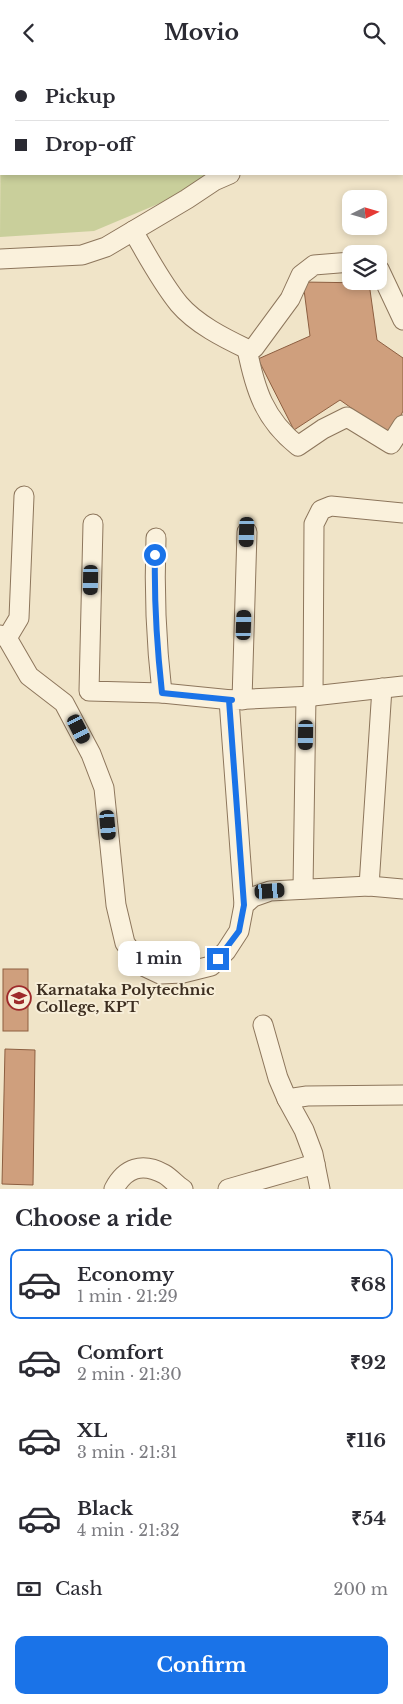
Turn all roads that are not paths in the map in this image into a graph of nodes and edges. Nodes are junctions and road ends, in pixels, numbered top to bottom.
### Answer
1 (226, 175) edge
2 (133, 231) junction
3 (0, 259) edge
4 (342, 263) edge
5 (387, 286) edge
6 (403, 320) edge
7 (247, 349) junction
8 (403, 425) edge
9 (24, 496) dead end
10 (403, 513) edge
11 (93, 524) dead end
12 (247, 532) dead end
13 (156, 538) dead end
14 (4, 637) edge
15 (403, 686) edge
16 (382, 688) junction
17 (162, 693) junction
18 (310, 696) junction
19 (237, 700) junction
20 (369, 885) junction
21 (303, 889) junction
22 (403, 889) edge
23 (244, 905) junction
24 (263, 1025) dead end
25 (403, 1095) edge
26 (287, 1099) junction
27 (315, 1163) junction
28 (114, 1189) edge
29 (183, 1189) edge
30 (228, 1189) edge
31 (320, 1189) edge

1 - 2 street
2 - 3 street
2 - 7 street
4 - 7 street
5 - 6 street
7 - 8 street
9 - 14 street
10 - 18 street
11 - 17 street
12 - 19 street
13 - 17 street
14 - 23 street
15 - 16 street
16 - 18 street
16 - 20 street
17 - 19 street
18 - 19 street
18 - 21 street
19 - 23 street
20 - 21 street
20 - 22 street
21 - 23 street
24 - 26 street
25 - 26 street
26 - 27 street
27 - 30 street
27 - 31 street
28 - 29 street

